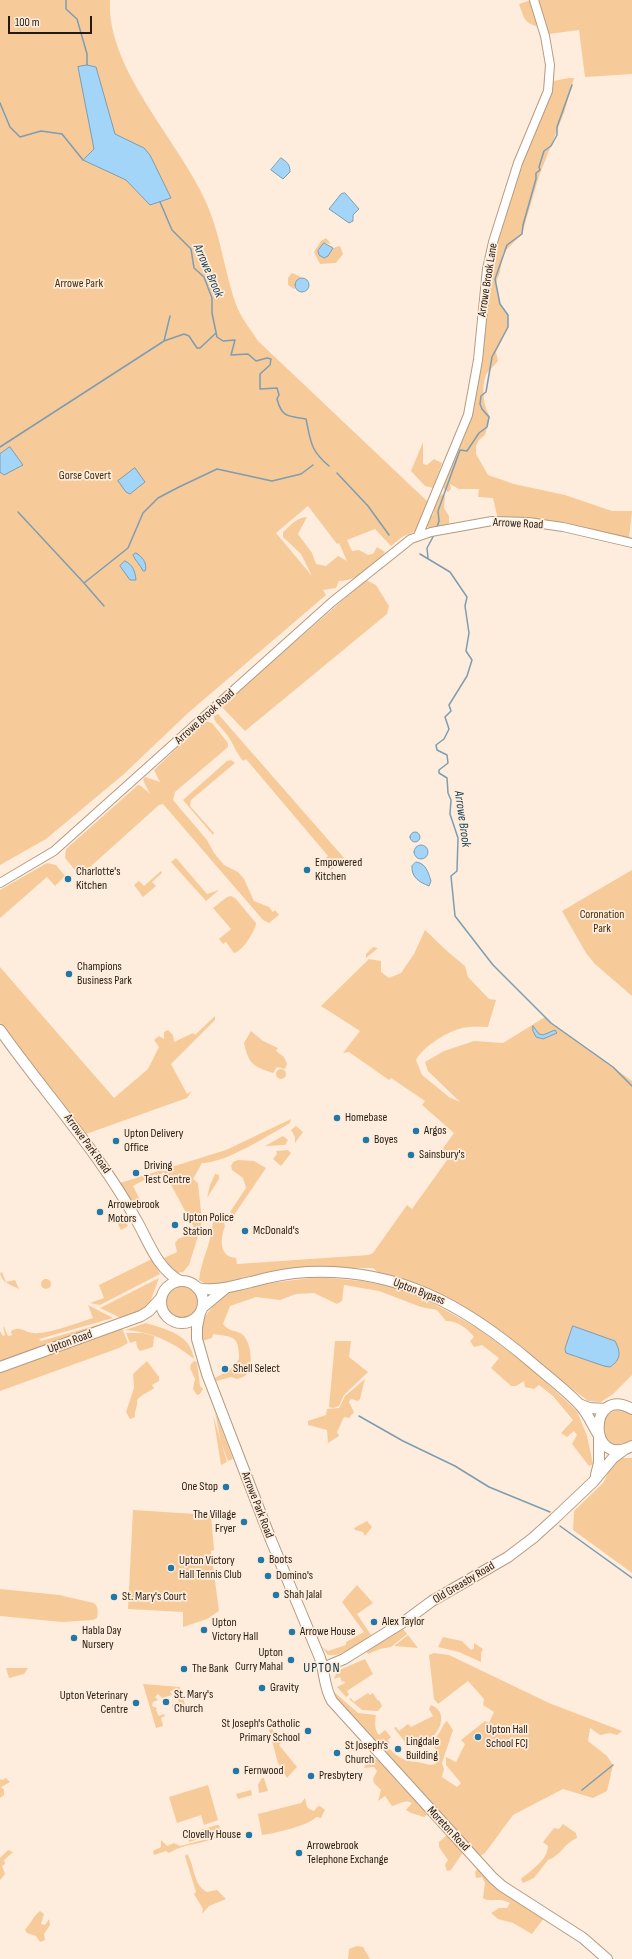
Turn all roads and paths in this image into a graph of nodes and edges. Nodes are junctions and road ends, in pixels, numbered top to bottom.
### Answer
1 (534, 0) edge
2 (418, 536) junction
3 (632, 542) edge
4 (401, 545) joint
5 (0, 883) edge
6 (0, 1030) edge
7 (162, 1266) junction
8 (180, 1281) junction
9 (197, 1288) junction
10 (226, 1288) junction
11 (162, 1295) junction
12 (201, 1310) junction
13 (141, 1316) junction
14 (172, 1321) junction
15 (197, 1339) junction
16 (0, 1367) edge
17 (580, 1404) junction
18 (606, 1409) junction
19 (632, 1409) edge
20 (599, 1435) junction
21 (629, 1448) edge
22 (593, 1482) junction
23 (323, 1668) junction
24 (607, 1959) edge

1 - 2 street, Arrowe Brook Lane
2 - 3 street, Arrowe Road
2 - 4 street, Arrowe Road
4 - 5 street, Arrowe Brook Road
6 - 7 main road, Arrowe Park Road
7 - 8 main road, Arrowe Park Road
7 - 11 main road, Arrowe Park Road
8 - 9 main road
8 - 11 main road
9 - 10 main road, Upton Bypass
9 - 12 main road
10 - 12 main road, Upton Bypass
10 - 17 main road, Upton Bypass
11 - 13 main road, Upton Road
11 - 14 main road
12 - 14 main road
12 - 15 main road, Arrowe Park Road
13 - 14 main road, Upton Road
13 - 16 main road, Upton Road
14 - 15 main road
15 - 23 main road, Arrowe Park Road
17 - 18 main road, Upton Bypass
17 - 20 main road, Upton Bypass
18 - 19 main road, Upton Bypass
18 - 20 main road, Old Greasby Road
20 - 21 main road
20 - 22 main road, Old Greasby Road
21 - 22 main road, Old Greasby Road
22 - 23 main road, Old Greasby Road
23 - 24 main road, Moreton Road

